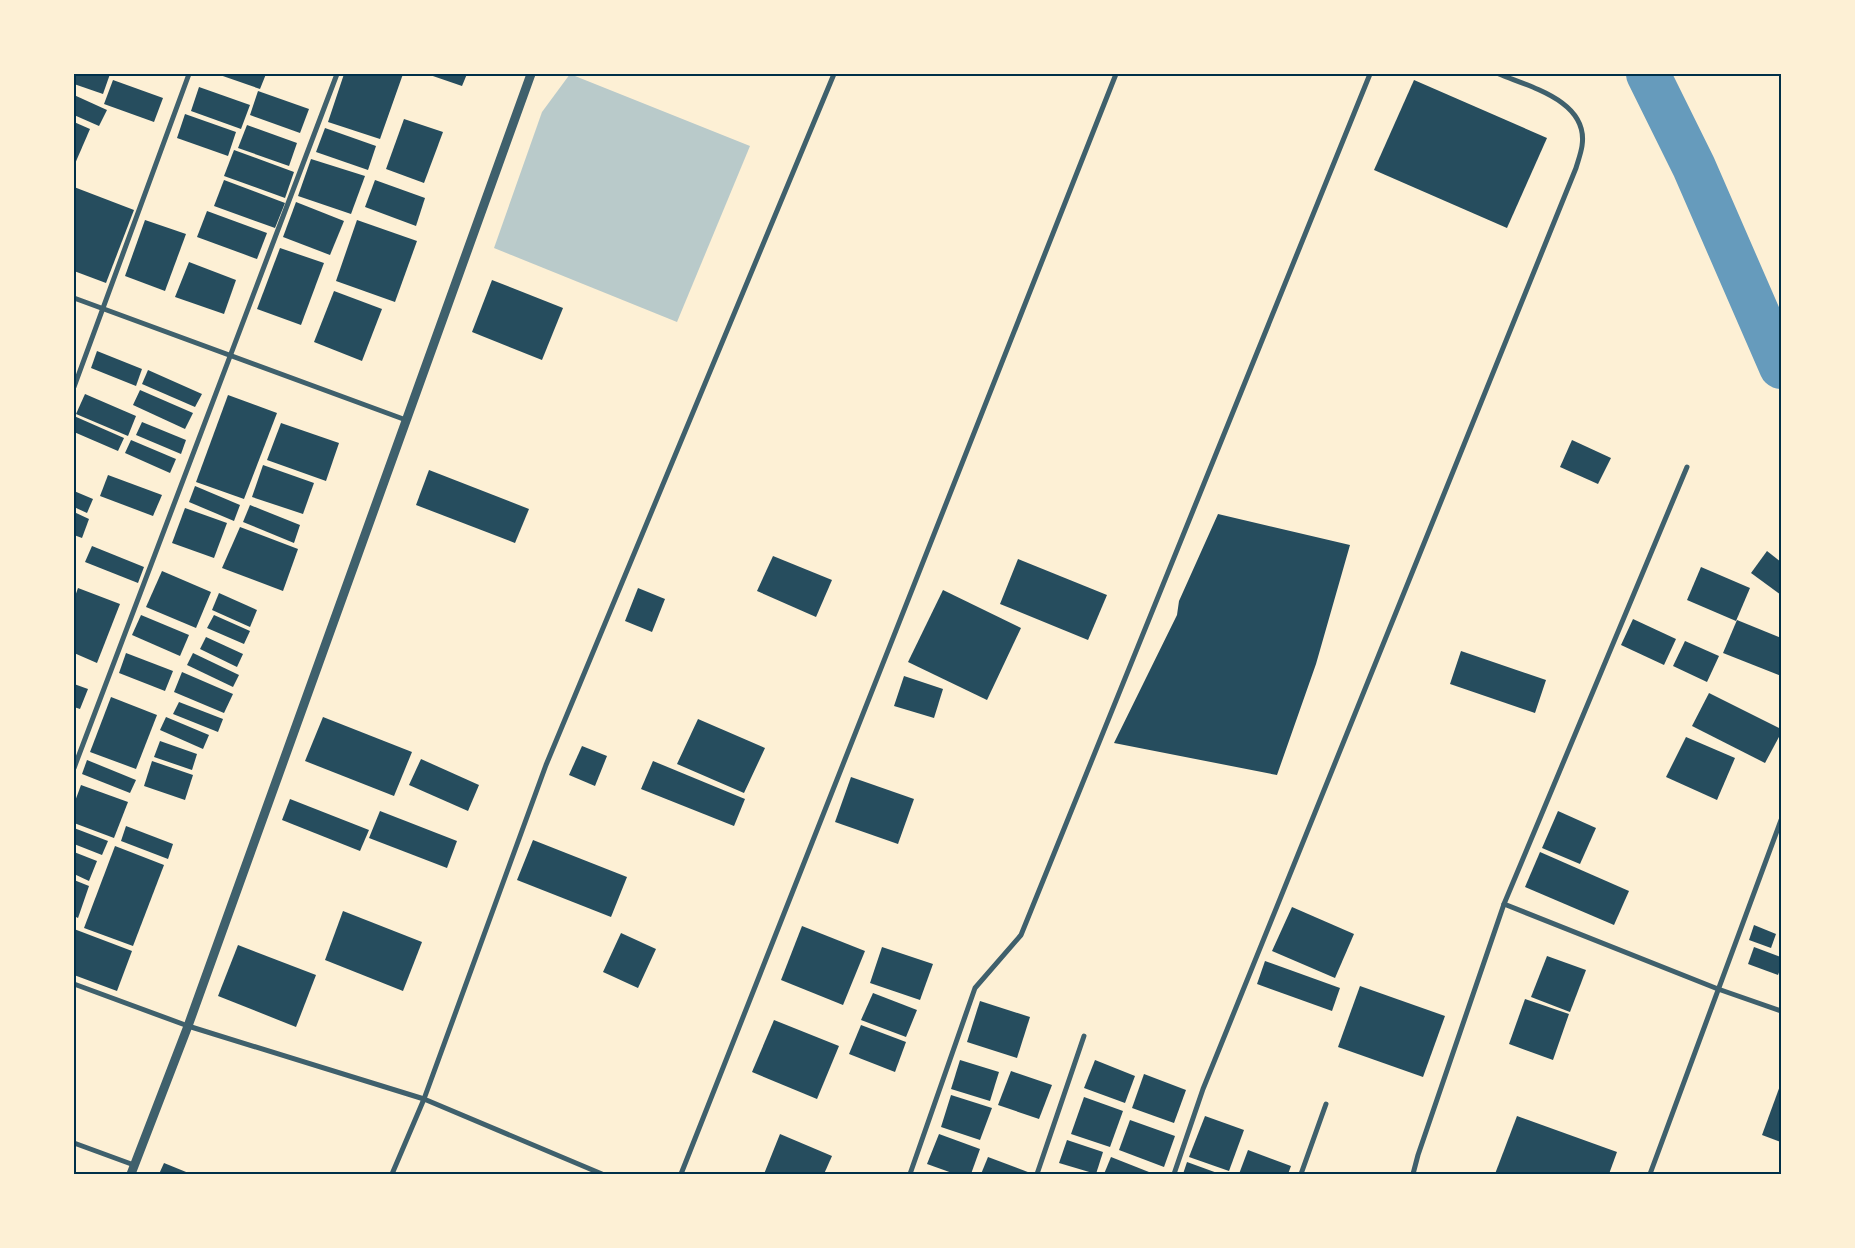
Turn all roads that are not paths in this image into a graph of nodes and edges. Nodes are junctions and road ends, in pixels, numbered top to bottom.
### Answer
1 (189, 74) edge
2 (337, 74) edge
3 (531, 74) edge
4 (834, 74) edge
5 (1116, 74) edge
6 (1370, 74) edge
7 (1498, 74) edge
8 (74, 298) edge
9 (103, 309) junction
10 (231, 355) junction
11 (74, 387) edge
12 (406, 420) junction
13 (1687, 467) dead end
14 (74, 768) edge
15 (1781, 820) edge
16 (1504, 904) junction
17 (74, 984) edge
18 (1718, 989) junction
19 (1781, 1012) edge
20 (188, 1026) junction
21 (1084, 1036) dead end
22 (424, 1099) junction
23 (1326, 1104) dead end
24 (74, 1143) edge
25 (133, 1170) edge
26 (392, 1174) edge
27 (602, 1174) edge
28 (681, 1174) edge
29 (910, 1174) edge
30 (1037, 1174) edge
31 (1174, 1174) edge
32 (1301, 1174) edge
33 (1413, 1174) edge
34 (1650, 1174) edge

1 - 9 street
2 - 10 street
3 - 12 street
4 - 22 street
5 - 28 street
6 - 29 street
7 - 31 street
8 - 9 street
9 - 10 street
9 - 11 street
10 - 12 street
10 - 14 street
12 - 20 street
13 - 16 street
15 - 18 street
16 - 18 street
16 - 33 street
17 - 20 street
18 - 19 street
18 - 34 street
20 - 22 street
20 - 25 street
21 - 30 street
22 - 26 street
22 - 27 street
23 - 32 street
24 - 25 street

